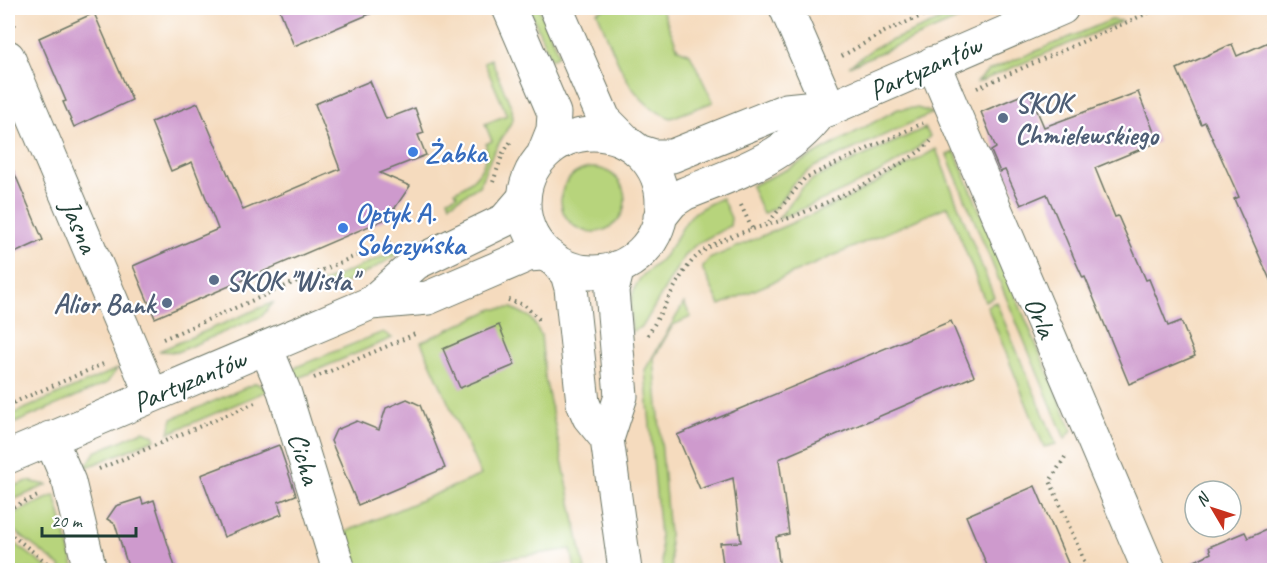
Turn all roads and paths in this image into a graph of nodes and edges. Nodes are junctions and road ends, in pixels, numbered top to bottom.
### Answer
1 (509, 8) edge
2 (556, 8) edge
3 (786, 8) edge
4 (940, 8) edge
5 (1062, 8) edge
6 (1160, 8) edge
7 (8, 57) edge
8 (933, 63) junction
9 (812, 68) junction
10 (952, 106) junction
11 (825, 111) junction
12 (516, 133) dead end
13 (934, 136) dead end
14 (634, 147) junction
15 (543, 155) junction
16 (489, 189) dead end
17 (524, 198) junction
18 (740, 201) dead end
19 (660, 217) junction
20 (768, 222) junction
21 (752, 229) junction
22 (398, 237) dead end
23 (553, 259) junction
24 (618, 267) junction
25 (500, 299) dead end
26 (371, 303) junction
27 (544, 328) dead end
28 (420, 332) dead end
29 (645, 340) dead end
30 (152, 344) dead end
31 (266, 348) junction
32 (113, 360) dead end
33 (284, 391) junction
34 (152, 396) junction
35 (8, 405) edge
36 (51, 438) junction
37 (607, 439) junction
38 (1067, 455) dead end
39 (8, 456) edge
40 (69, 482) junction
41 (8, 509) edge
42 (8, 532) edge
43 (57, 570) edge
44 (90, 570) edge
45 (339, 570) edge
46 (625, 570) edge
47 (1088, 570) edge
48 (1149, 570) edge

1 - 15 street
2 - 14 street
3 - 9 street
4 - 9 path
5 - 8 street, Partyzantów
6 - 10 path
7 - 34 street, Jasna
8 - 10 street, Orla
8 - 11 street, Partyzantów
9 - 11 street
10 - 20 path
10 - 48 street, Orla
11 - 14 street
11 - 19 street, Partyzantów
12 - 16 path
13 - 20 path
14 - 15 street
14 - 19 street
15 - 17 street
17 - 23 street
17 - 26 street, Partyzantów
18 - 21 path
19 - 24 street
20 - 21 path
21 - 29 path
22 - 30 path
23 - 24 street
23 - 26 street, Partyzantów
23 - 37 street
24 - 37 street
25 - 27 path
26 - 31 street, Partyzantów
28 - 33 path
31 - 33 street, Cicha
31 - 34 street, Partyzantów
32 - 35 path
33 - 40 path
33 - 45 street, Cicha
34 - 36 street, Partyzantów
36 - 39 street, Partyzantów
36 - 40 street
37 - 46 street
38 - 47 path
40 - 41 path
40 - 44 street
42 - 43 path

